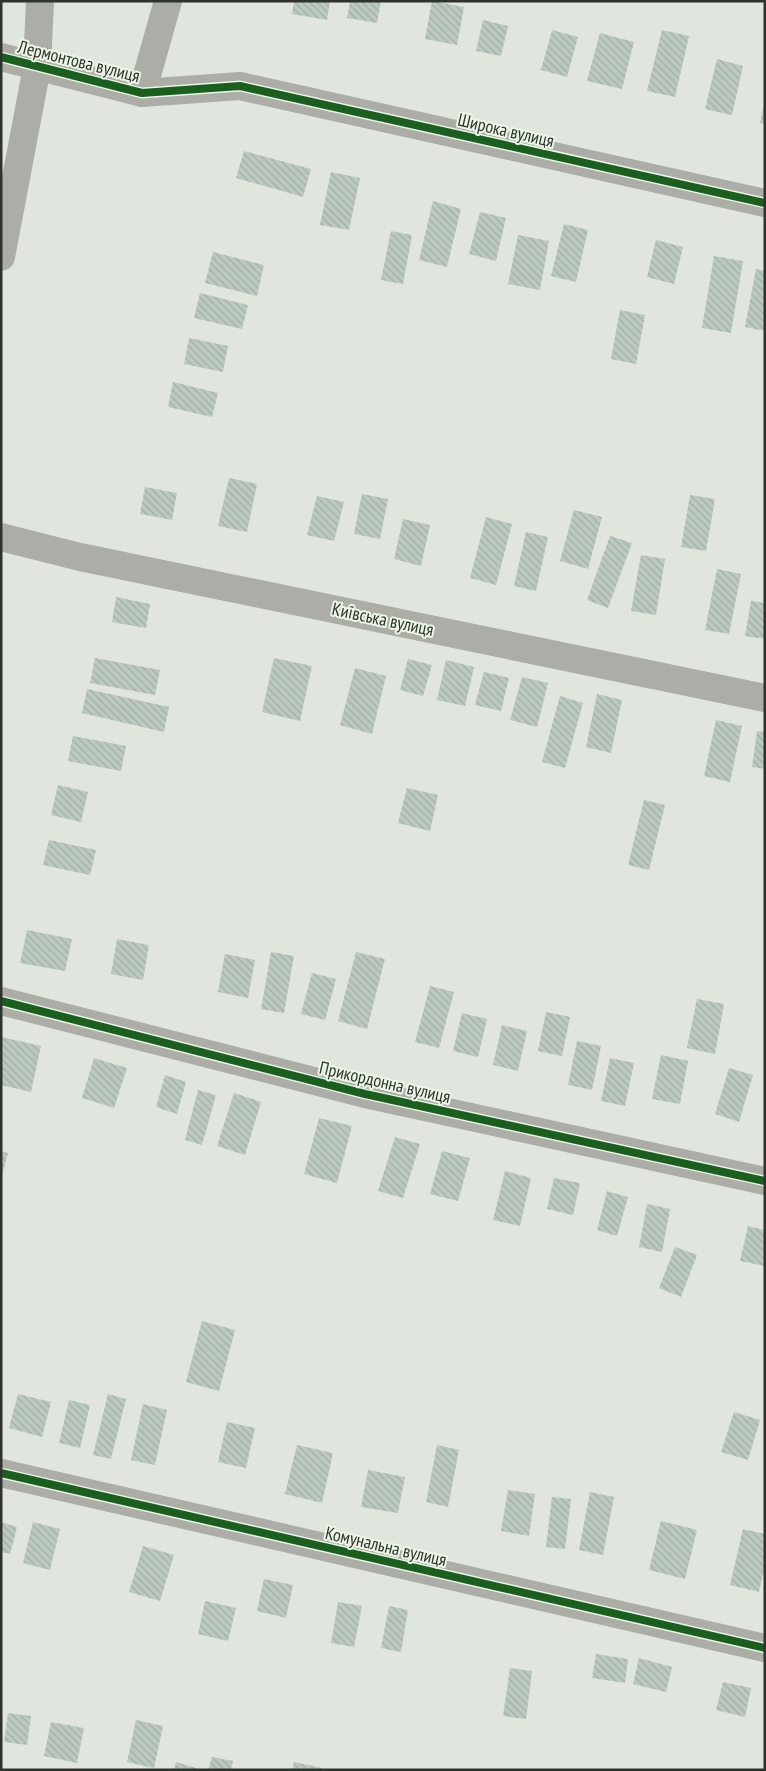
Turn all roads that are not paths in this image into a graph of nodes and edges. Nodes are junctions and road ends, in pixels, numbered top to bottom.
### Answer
1 (40, 1) edge
2 (168, 1) edge
3 (1, 57) edge
4 (37, 66) junction
5 (240, 86) joint
6 (142, 93) junction
7 (765, 203) edge
8 (1, 257) edge
9 (1, 537) edge
10 (765, 698) edge
11 (1, 1001) edge
12 (765, 1181) edge
13 (1, 1473) edge
14 (765, 1648) edge

1 - 4 street
2 - 6 street
3 - 4 street, Лермонтова вулиця
4 - 6 street, Лермонтова вулиця
4 - 8 street
5 - 6 street, Лермонтова вулиця
5 - 7 street, Широка вулиця
9 - 10 street, Київська вулиця
11 - 12 street, Прикордонна вулиця
13 - 14 street, Комунальна вулиця

